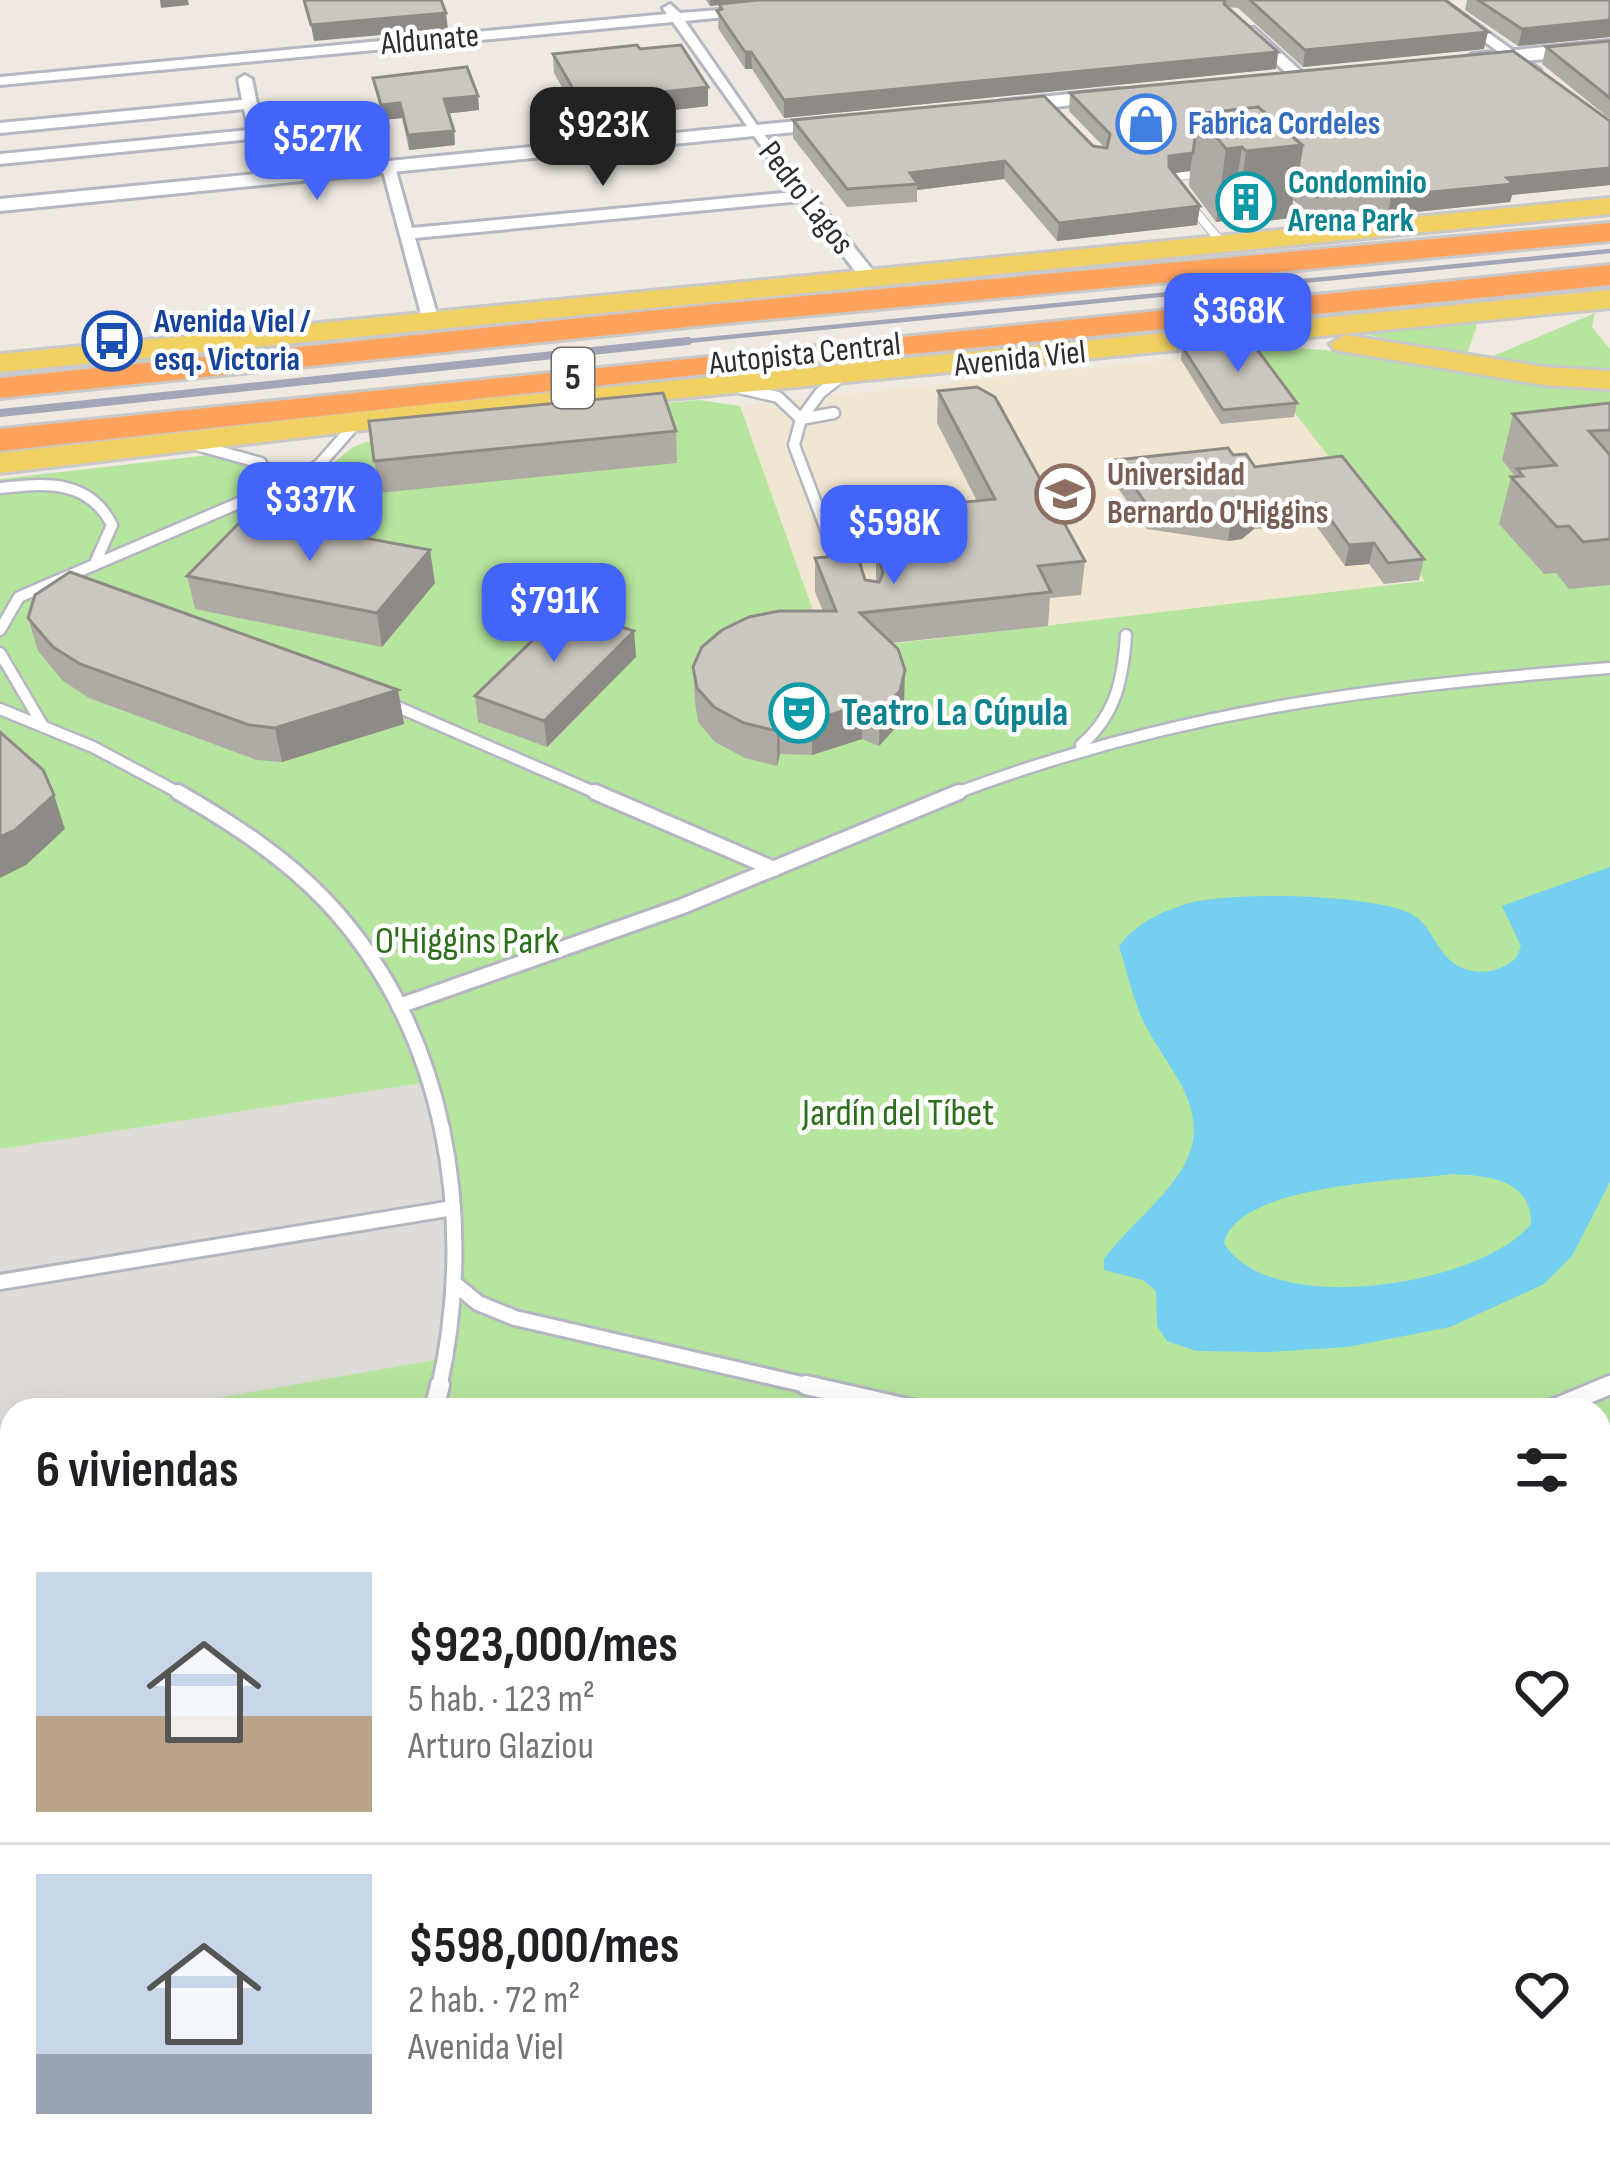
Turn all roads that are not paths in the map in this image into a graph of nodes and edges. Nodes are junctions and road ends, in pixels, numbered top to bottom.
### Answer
1 (664, 0) edge
2 (1437, 2) edge
3 (1471, 2) edge
4 (776, 8) edge
5 (1230, 14) edge
6 (676, 17) junction
7 (1610, 46) edge
8 (1516, 56) junction
9 (1450, 62) edge
10 (1310, 76) joint
11 (244, 79) dead end
12 (1544, 79) edge
13 (1276, 80) edge
14 (0, 81) edge
15 (1138, 93) edge
16 (251, 104) junction
17 (981, 109) edge
18 (850, 122) edge
19 (0, 128) edge
20 (754, 131) junction
21 (257, 134) junction
22 (0, 159) edge
23 (387, 167) junction
24 (1219, 171) edge
25 (267, 179) junction
26 (1265, 184) edge
27 (805, 196) junction
28 (0, 206) edge
29 (1610, 206) edge
30 (1610, 232) edge
31 (405, 234) junction
32 (1319, 234) junction
33 (1222, 243) junction
34 (1151, 275) junction
35 (1610, 275) edge
36 (868, 276) junction
37 (1610, 299) edge
38 (629, 302) junction
39 (1146, 320) junction
40 (430, 321) junction
41 (1252, 335) junction
42 (0, 363) edge
43 (850, 376) junction
44 (1610, 380) edge
45 (726, 387) junction
46 (0, 388) edge
47 (834, 413) dead end
48 (800, 419) junction
49 (357, 422) junction
50 (182, 442) junction
51 (5, 457) edge
52 (0, 488) edge
53 (261, 493) junction
54 (96, 561) junction
55 (862, 572) edge
56 (61, 575) junction
57 (83, 584) edge
58 (0, 593) edge
59 (19, 597) junction
60 (0, 630) edge
61 (1126, 634) dead end
62 (0, 652) edge
63 (1610, 668) edge
64 (368, 694) edge
65 (0, 709) edge
66 (44, 726) junction
67 (1072, 752) junction
68 (774, 868) junction
69 (399, 1006) junction
70 (454, 1208) junction
71 (0, 1282) edge
72 (454, 1284) junction
73 (1610, 1385) edge
74 (436, 1398) edge
75 (864, 1398) edge
76 (1579, 1398) edge

1 - 6 street, Pedro Lagos
2 - 3 street
2 - 8 street
4 - 6 street, Aldunate
5 - 10 street
6 - 14 street, Aldunate
6 - 20 street, Pedro Lagos
7 - 8 street
8 - 9 street
8 - 12 street
10 - 13 street
11 - 16 street
15 - 17 street
16 - 19 street
16 - 21 street
18 - 20 street
20 - 23 street
20 - 27 street, Pedro Lagos
21 - 22 street
21 - 25 street
23 - 25 street
23 - 31 street
24 - 33 lane
25 - 28 street
26 - 32 lane
27 - 31 street
27 - 36 street, Pedro Lagos
29 - 32 main road
30 - 34 highway, Autopista Central / 5
31 - 40 street
32 - 33 main road
33 - 36 main road
34 - 38 highway
34 - 46 highway, Autopista Central / 5
35 - 39 highway, Autopista Central / 5
36 - 38 main road
37 - 41 main road, Avenida Viel
38 - 40 main road
39 - 43 highway
39 - 51 highway, Autopista Central / 5
40 - 42 main road
41 - 43 main road, Avenida Viel
41 - 44 main road
43 - 45 main road, Avenida Viel
43 - 48 lane
45 - 48 lane
45 - 49 main road, Avenida Viel
47 - 48 lane
48 - 55 lane
49 - 50 main road, Avenida Viel
49 - 53 lane
50 - 51 main road, Avenida Viel
50 - 53 lane
52 - 54 lane
53 - 54 lane
54 - 56 lane
56 - 57 lane
56 - 59 lane
58 - 59 lane
59 - 60 lane
61 - 67 lane
62 - 66 lane
63 - 67 lane
64 - 68 lane
65 - 66 lane
66 - 69 lane
67 - 68 lane
68 - 69 lane
69 - 70 lane
70 - 71 lane
70 - 72 lane
72 - 74 lane
72 - 75 lane
73 - 76 lane

